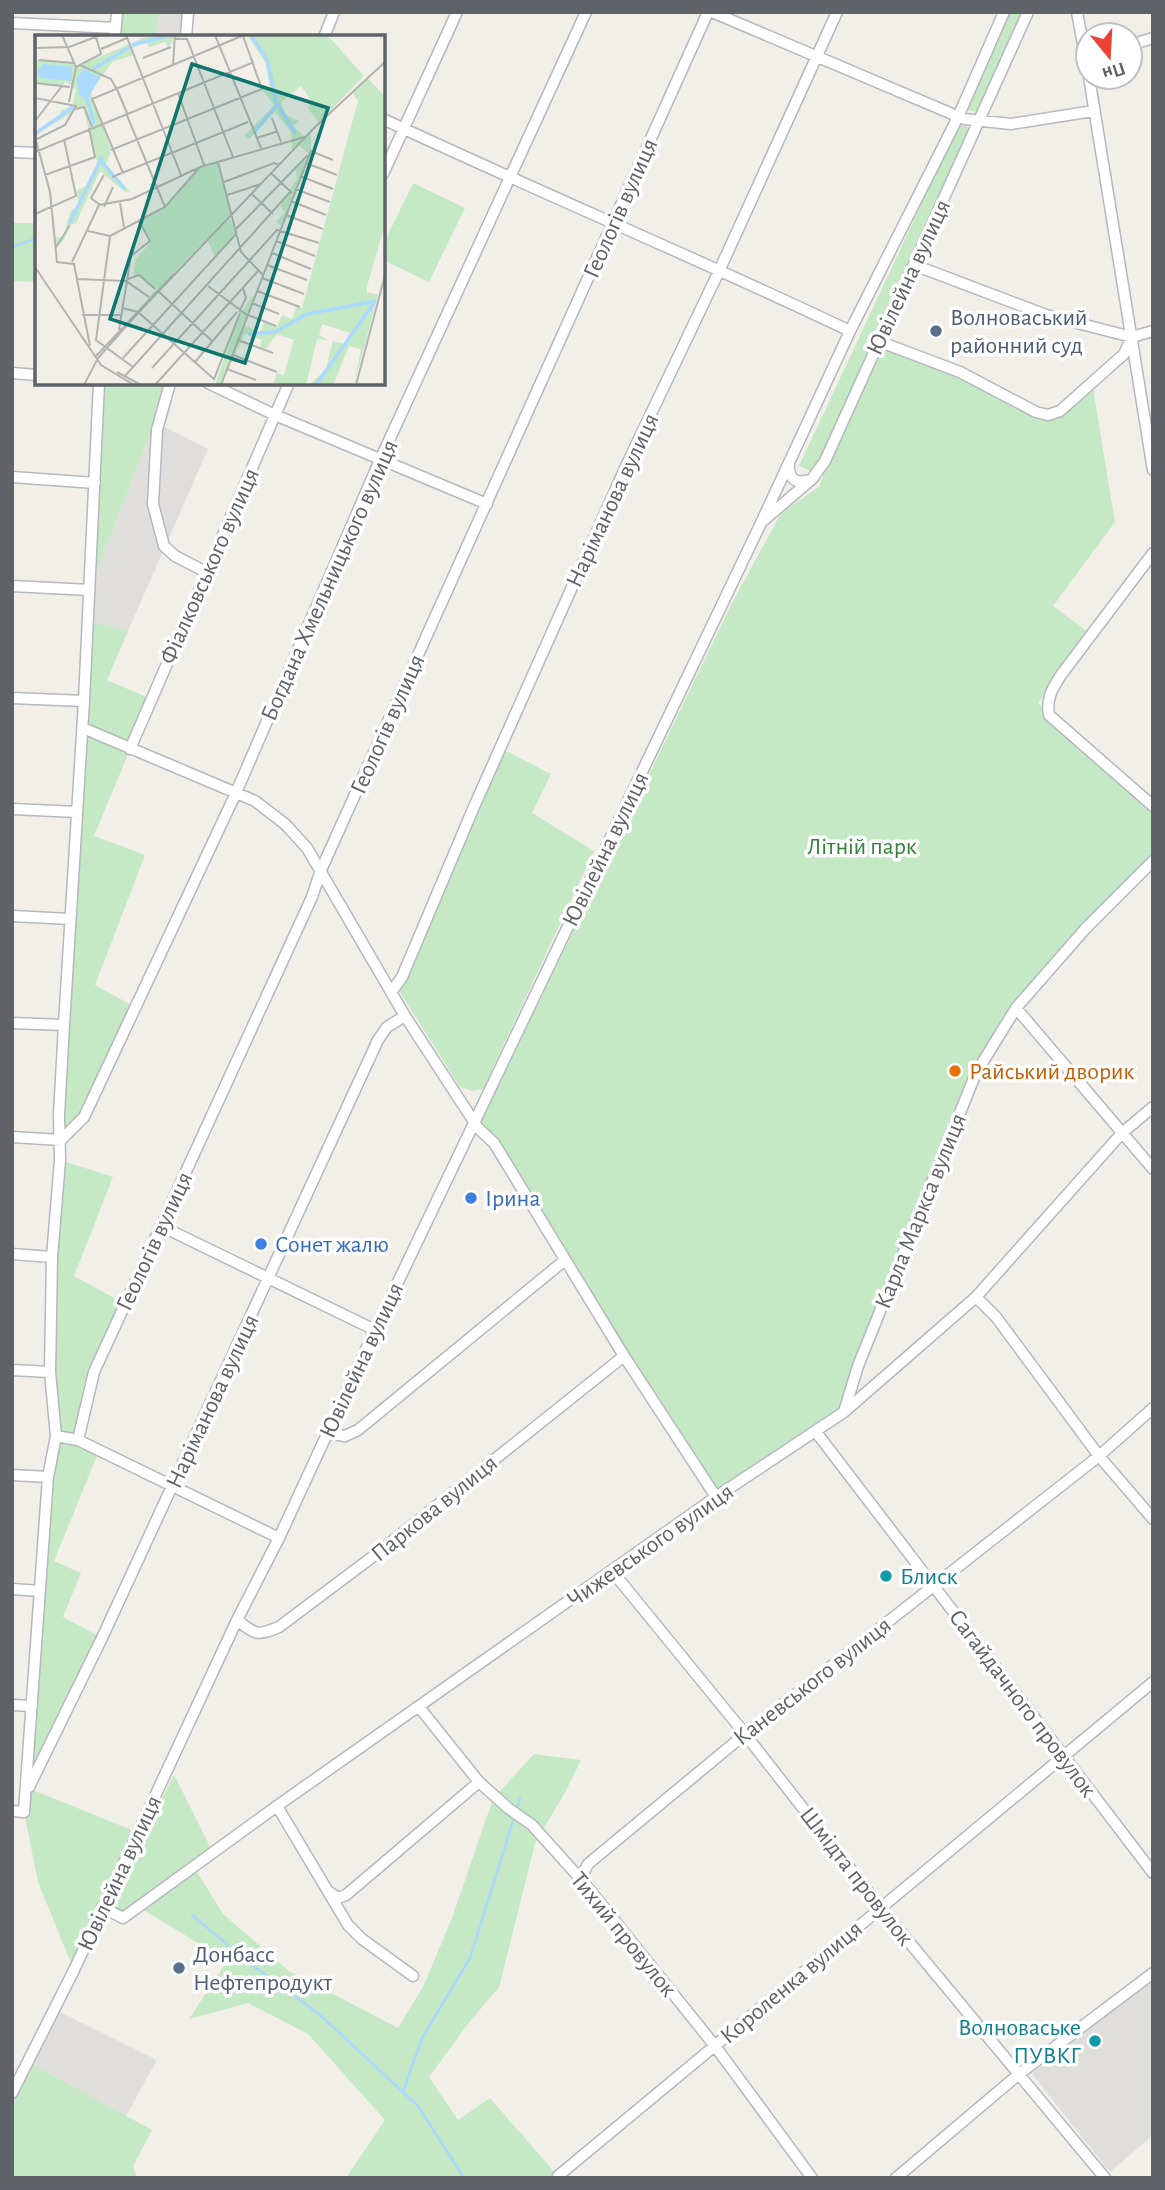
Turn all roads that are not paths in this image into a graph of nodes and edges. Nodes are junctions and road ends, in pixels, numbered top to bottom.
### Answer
1 (117, 12) edge
2 (188, 12) edge
3 (334, 12) edge
4 (457, 12) edge
5 (586, 12) edge
6 (710, 12) edge
7 (837, 12) edge
8 (1004, 12) edge
9 (1028, 12) edge
10 (12, 23) edge
11 (116, 33) edge
12 (186, 35) edge
13 (325, 35) edge
14 (816, 58) junction
15 (1091, 91) edge
16 (1093, 111) junction
17 (958, 117) junction
18 (385, 120) edge
19 (980, 121) junction
20 (404, 129) junction
21 (12, 152) edge
22 (35, 153) edge
23 (385, 170) edge
24 (512, 178) junction
25 (614, 225) junction
26 (914, 265) junction
27 (720, 269) junction
28 (850, 331) junction
29 (1153, 331) edge
30 (1132, 337) junction
31 (878, 341) junction
32 (12, 373) edge
33 (35, 375) edge
34 (99, 385) edge
35 (169, 385) edge
36 (212, 385) edge
37 (288, 385) edge
38 (275, 415) junction
39 (380, 460) junction
40 (789, 460) junction
41 (1153, 470) edge
42 (12, 477) edge
43 (812, 479) junction
44 (95, 483) junction
45 (487, 504) junction
46 (761, 523) junction
47 (1153, 554) edge
48 (208, 573) junction
49 (12, 586) edge
50 (89, 590) junction
51 (12, 698) edge
52 (84, 701) junction
53 (83, 727) junction
54 (130, 749) junction
55 (235, 795) junction
56 (1153, 806) edge
57 (12, 809) edge
58 (77, 813) junction
59 (1153, 861) edge
60 (321, 870) junction
61 (12, 916) edge
62 (70, 919) junction
63 (392, 991) junction
64 (1016, 1008) junction
65 (405, 1016) junction
66 (12, 1023) edge
67 (64, 1026) junction
68 (1153, 1107) edge
69 (474, 1122) junction
70 (1122, 1133) junction
71 (12, 1137) edge
72 (61, 1140) junction
73 (1153, 1169) edge
74 (161, 1226) junction
75 (12, 1254) edge
76 (52, 1256) junction
77 (565, 1260) junction
78 (270, 1278) junction
79 (976, 1297) junction
80 (375, 1330) junction
81 (624, 1356) junction
82 (12, 1370) edge
83 (50, 1372) junction
84 (1153, 1408) edge
85 (844, 1412) junction
86 (817, 1432) junction
87 (327, 1433) junction
88 (56, 1436) junction
89 (78, 1440) junction
90 (1099, 1456) junction
91 (12, 1475) edge
92 (48, 1477) junction
93 (172, 1486) junction
94 (716, 1497) junction
95 (1153, 1519) edge
96 (279, 1538) junction
97 (612, 1571) junction
98 (934, 1585) junction
99 (12, 1589) edge
100 (40, 1591) junction
101 (237, 1620) junction
102 (1153, 1682) edge
103 (12, 1705) edge
104 (32, 1706) junction
105 (419, 1707) junction
106 (745, 1734) junction
107 (1065, 1757) junction
108 (479, 1782) junction
109 (26, 1794) junction
110 (277, 1807) junction
111 (12, 1811) edge
112 (1153, 1873) edge
113 (585, 1884) junction
114 (328, 1891) junction
115 (102, 1907) junction
116 (880, 1907) junction
117 (1153, 1973) edge
118 (413, 1976) dead end
119 (715, 2046) junction
120 (1019, 2074) junction
121 (12, 2093) edge
122 (559, 2177) edge
123 (812, 2178) edge
124 (896, 2178) edge
125 (1105, 2178) edge

1 - 11 street
2 - 12 street
3 - 13 street
4 - 20 street
5 - 24 street, Богдана Хмельницького вулиця
6 - 14 street
6 - 25 street, Геологів вулиця
7 - 14 street, Наріманова вулиця
8 - 17 street, Ювілейна вулиця
9 - 19 street, Ювілейна вулиця
10 - 11 street
14 - 17 street
14 - 27 street, Наріманова вулиця
15 - 16 street
16 - 19 street
16 - 30 street
17 - 19 street
17 - 28 street, Ювілейна вулиця
18 - 20 street
19 - 26 street, Ювілейна вулиця
20 - 23 street
20 - 24 street
21 - 22 street
24 - 25 street
24 - 39 street, Богдана Хмельницького вулиця
25 - 27 street
25 - 45 street, Геологів вулиця
26 - 30 street
26 - 31 street, Ювілейна вулиця
27 - 28 street
27 - 63 street, Наріманова вулиця
28 - 40 street, Ювілейна вулиця
29 - 30 street
30 - 31 street
30 - 41 street
31 - 43 street, Ювілейна вулиця
32 - 33 street
34 - 44 street
35 - 48 street
36 - 38 street
37 - 38 street, Фіалковського вулиця
38 - 39 street
38 - 48 street, Фіалковського вулиця
39 - 45 street
39 - 55 street, Богдана Хмельницького вулиця
40 - 43 street
40 - 46 street, Ювілейна вулиця
42 - 44 street
43 - 46 street, Ювілейна вулиця
44 - 50 street
45 - 60 street, Геологів вулиця
46 - 69 street, Ювілейна вулиця
47 - 56 street
48 - 54 street, Фіалковського вулиця
49 - 50 street
50 - 52 street
51 - 52 street
52 - 53 street
53 - 54 street
53 - 58 street
54 - 55 street
55 - 60 street
55 - 72 street, Богдана Хмельницького вулиця
57 - 58 street
58 - 62 street
59 - 64 street, Карла Маркса вулиця
60 - 63 street
60 - 74 street, Геологів вулиця
61 - 62 street
62 - 67 street
63 - 65 street
64 - 70 street
64 - 85 street, Карла Маркса вулиця
65 - 69 street
65 - 78 street, Наріманова вулиця
66 - 67 street
67 - 72 street
68 - 70 street, Чижевського вулиця
69 - 77 street
69 - 80 street, Ювілейна вулиця
70 - 73 street
70 - 79 street, Чижевського вулиця
71 - 72 street
72 - 76 street
74 - 78 street
74 - 89 street, Геологів вулиця
75 - 76 street
76 - 83 street
77 - 81 street
77 - 87 street
78 - 80 street
78 - 93 street, Наріманова вулиця
79 - 85 street, Чижевського вулиця
79 - 90 street
80 - 87 street, Ювілейна вулиця
81 - 94 street
81 - 101 street, Паркова вулиця
82 - 83 street
83 - 88 street
84 - 90 street, Каневського вулиця
85 - 86 street, Чижевського вулиця
86 - 94 street, Чижевського вулиця
86 - 98 street, Сагайдачного провулок
87 - 96 street, Ювілейна вулиця
88 - 89 street
88 - 92 street
89 - 93 street
90 - 95 street
90 - 98 street, Каневського вулиця
91 - 92 street
92 - 100 street
93 - 96 street
93 - 109 street, Наріманова вулиця
94 - 97 street, Чижевського вулиця
96 - 101 street, Ювілейна вулиця
97 - 105 street, Чижевського вулиця
97 - 106 street, Шмідта провулок
98 - 106 street, Каневського вулиця
98 - 107 street, Сагайдачного провулок
99 - 100 street
100 - 104 street
101 - 115 street, Ювілейна вулиця
102 - 107 street, Короленка вулиця
103 - 104 street
104 - 109 street
105 - 108 street, Тихий провулок
105 - 110 street, Чижевського вулиця
106 - 113 street, Каневського вулиця
106 - 116 street, Шмідта провулок
107 - 112 street, Сагайдачного провулок
107 - 116 street, Короленка вулиця
108 - 113 street, Тихий провулок
108 - 114 street
109 - 111 street
110 - 114 street
110 - 115 street, Чижевського вулиця
113 - 119 street, Тихий провулок
114 - 118 street
115 - 121 street, Ювілейна вулиця
116 - 119 street, Короленка вулиця
116 - 120 street, Шмідта провулок
117 - 120 street
119 - 122 street, Короленка вулиця
119 - 123 street, Тихий провулок
120 - 124 street
120 - 125 street, Шмідта провулок

